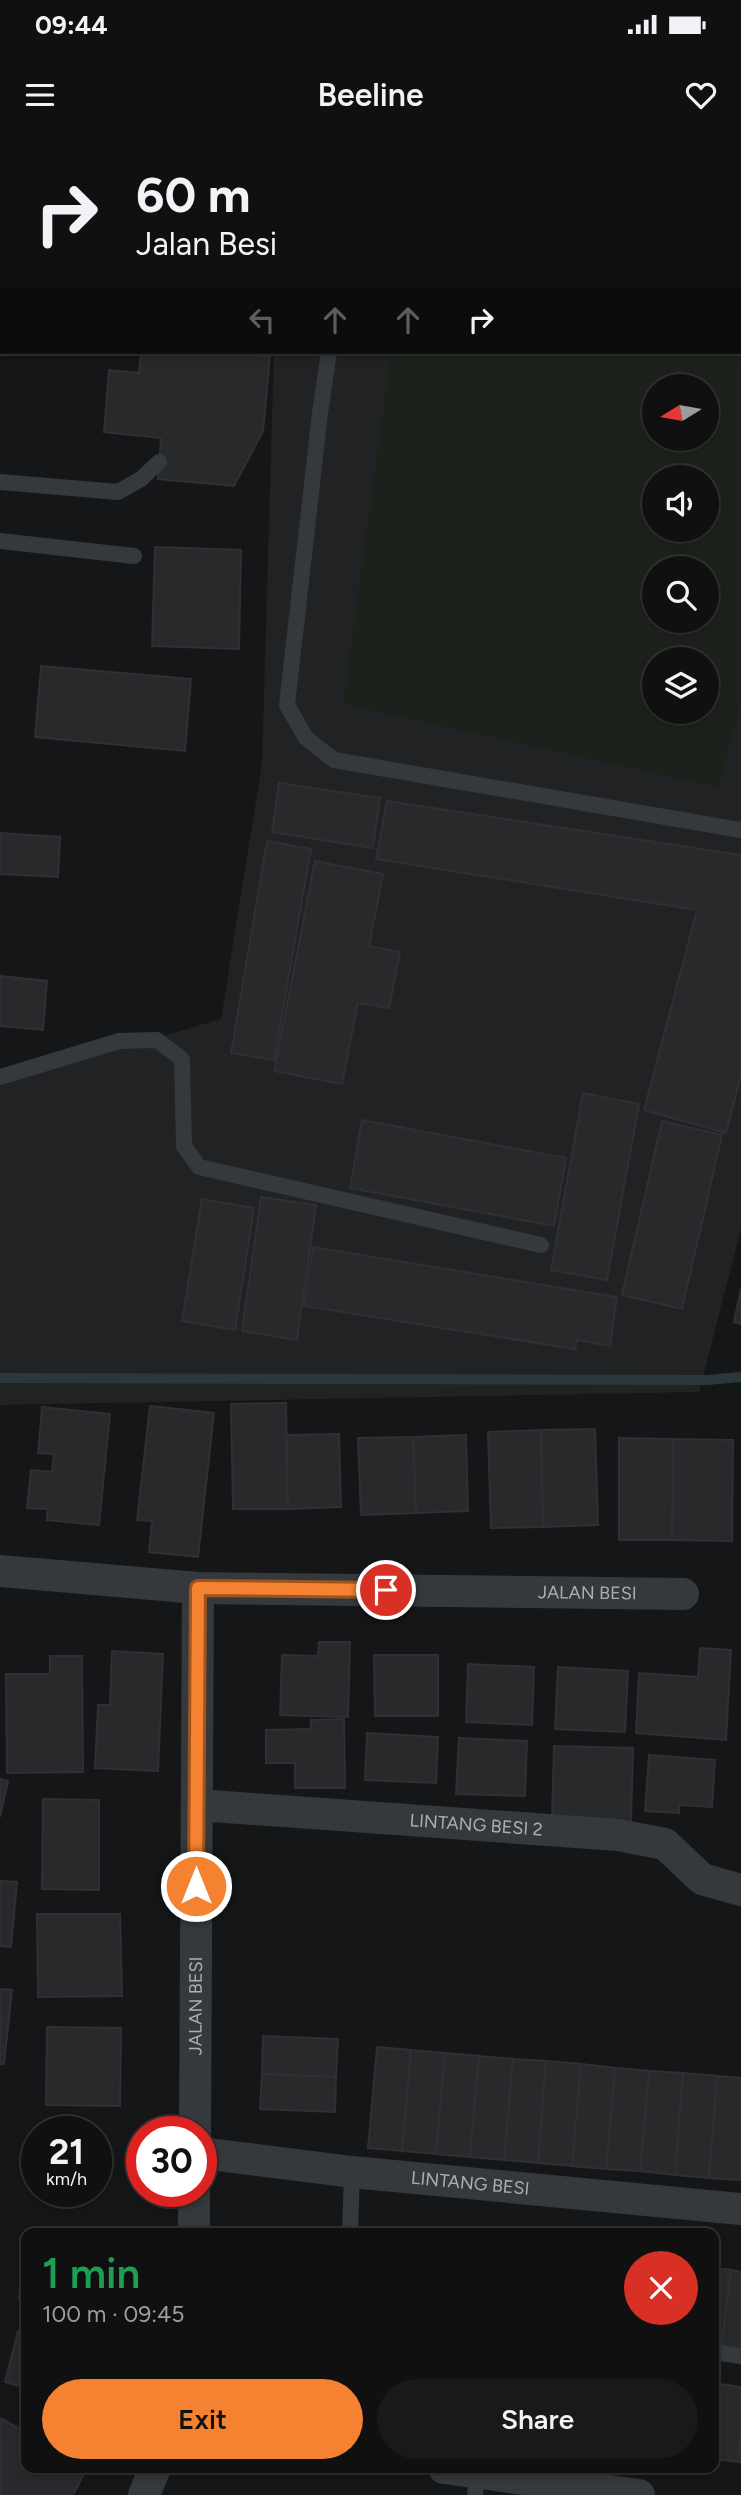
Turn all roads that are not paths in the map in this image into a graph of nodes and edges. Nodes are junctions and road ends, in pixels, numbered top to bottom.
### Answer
1 (329, 354) edge
2 (159, 461) dead end
3 (0, 482) edge
4 (0, 541) edge
5 (134, 556) dead end
6 (741, 830) edge
7 (0, 1077) edge
8 (541, 1245) dead end
9 (0, 1571) edge
10 (198, 1588) junction
11 (682, 1594) dead end
12 (197, 1805) junction
13 (741, 1890) edge
14 (195, 2116) edge
15 (217, 2155) edge
16 (352, 2172) junction
17 (194, 2207) edge
18 (741, 2209) edge
19 (194, 2228) edge
20 (350, 2228) edge
21 (719, 2353) edge
22 (741, 2356) edge
23 (153, 2473) edge
24 (454, 2473) edge
25 (476, 2484) edge
26 (144, 2495) edge
27 (639, 2495) edge

1 - 6 lane
2 - 3 lane
4 - 5 lane
7 - 8 lane
9 - 10 street, JALAN BESI
10 - 11 street, JALAN BESI
10 - 12 street, JALAN BESI
12 - 13 street, LINTANG BESI 2
12 - 14 street, JALAN BESI
15 - 16 street, LINTANG BESI
16 - 18 street, LINTANG BESI
16 - 20 lane
17 - 19 street
21 - 22 lane
23 - 26 street
24 - 25 street
25 - 27 street

